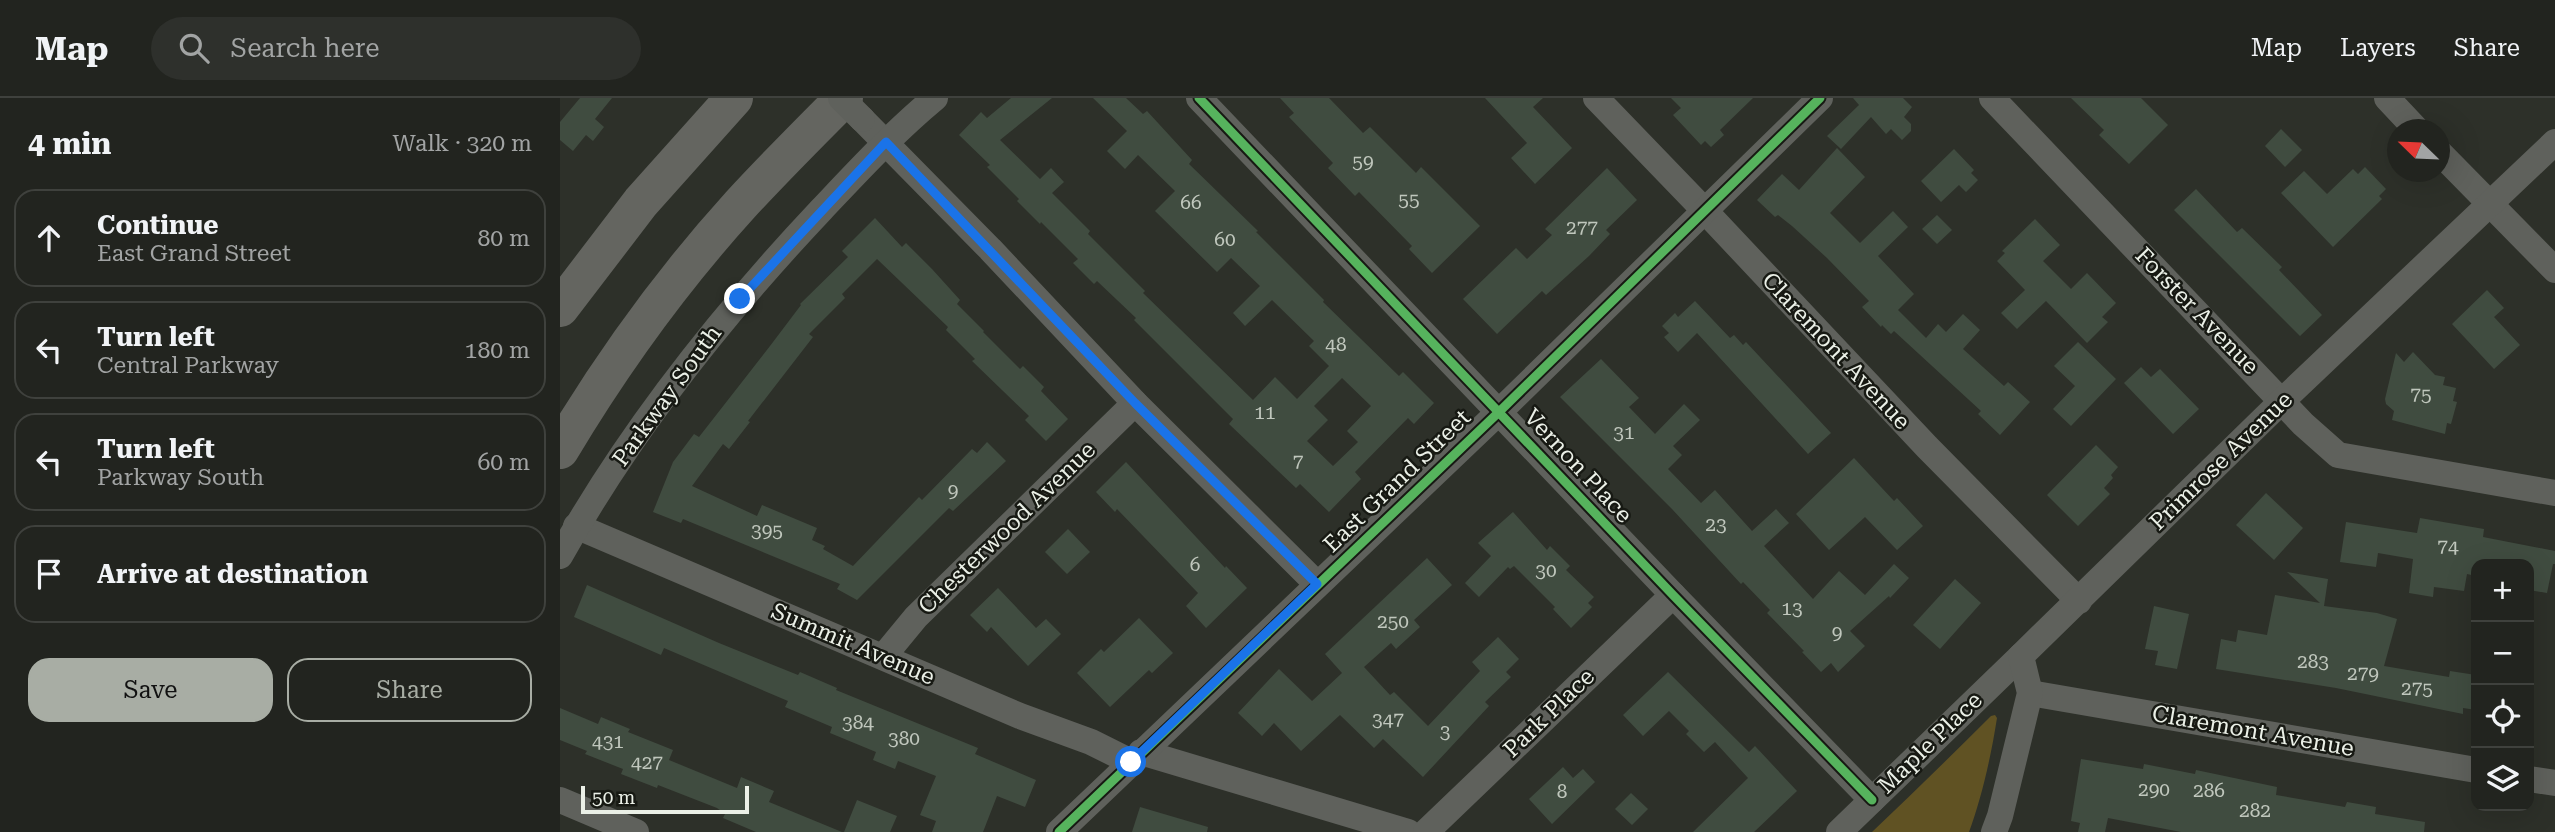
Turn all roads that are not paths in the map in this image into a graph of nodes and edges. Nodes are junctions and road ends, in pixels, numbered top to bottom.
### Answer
1 (734, 98) edge
2 (936, 98) edge
3 (1199, 98) edge
4 (1596, 98) edge
5 (1820, 98) edge
6 (1992, 98) edge
7 (2387, 98) edge
8 (849, 105) edge
9 (2407, 119) edge
10 (886, 142) junction
11 (2555, 142) edge
12 (2450, 163) edge
13 (2490, 205) junction
14 (1705, 211) junction
15 (2555, 270) edge
16 (560, 307) edge
17 (2282, 401) junction
18 (1135, 403) junction
19 (1500, 411) junction
20 (560, 450) edge
21 (2555, 493) edge
22 (576, 526) junction
23 (560, 556) edge
24 (1317, 584) junction
25 (1673, 595) junction
26 (2079, 601) junction
27 (2021, 656) junction
28 (883, 657) junction
29 (2030, 693) junction
30 (1136, 757) junction
31 (2471, 769) edge
32 (2534, 780) edge
33 (2555, 783) edge
34 (560, 800) edge
35 (1872, 800) junction
36 (636, 832) edge
37 (1059, 832) edge
38 (1408, 832) edge
39 (1426, 832) edge
40 (1839, 832) edge
41 (1994, 832) edge

1 - 16 highway
2 - 10 street, Parkway South
3 - 19 street, Vernon Place
4 - 14 street, Claremont Avenue
5 - 14 street, East Grand Street
6 - 17 street, Forster Avenue
7 - 9 street
8 - 10 street
8 - 20 highway
10 - 18 street
10 - 22 street, Parkway South
11 - 13 street, Primrose Avenue
12 - 13 street
13 - 15 street
13 - 17 street, Primrose Avenue
14 - 19 street, East Grand Street
14 - 26 street, Claremont Avenue
17 - 21 street, Forster Avenue
17 - 26 street, Primrose Avenue
18 - 24 street
18 - 28 street, Chesterwood Avenue
19 - 24 street, East Grand Street
19 - 25 street, Vernon Place
22 - 23 street, Parkway South
22 - 28 street, Summit Avenue
24 - 30 street, East Grand Street
25 - 35 street, Vernon Place
25 - 39 street, Park Place
26 - 27 street, Primrose Avenue
27 - 29 street
27 - 35 street, Maple Place
28 - 30 street, Summit Avenue
29 - 31 street, Claremont Avenue
29 - 41 street
30 - 37 street, East Grand Street
30 - 38 street, Summit Avenue
32 - 33 street
34 - 36 street
35 - 40 street, Maple Place

